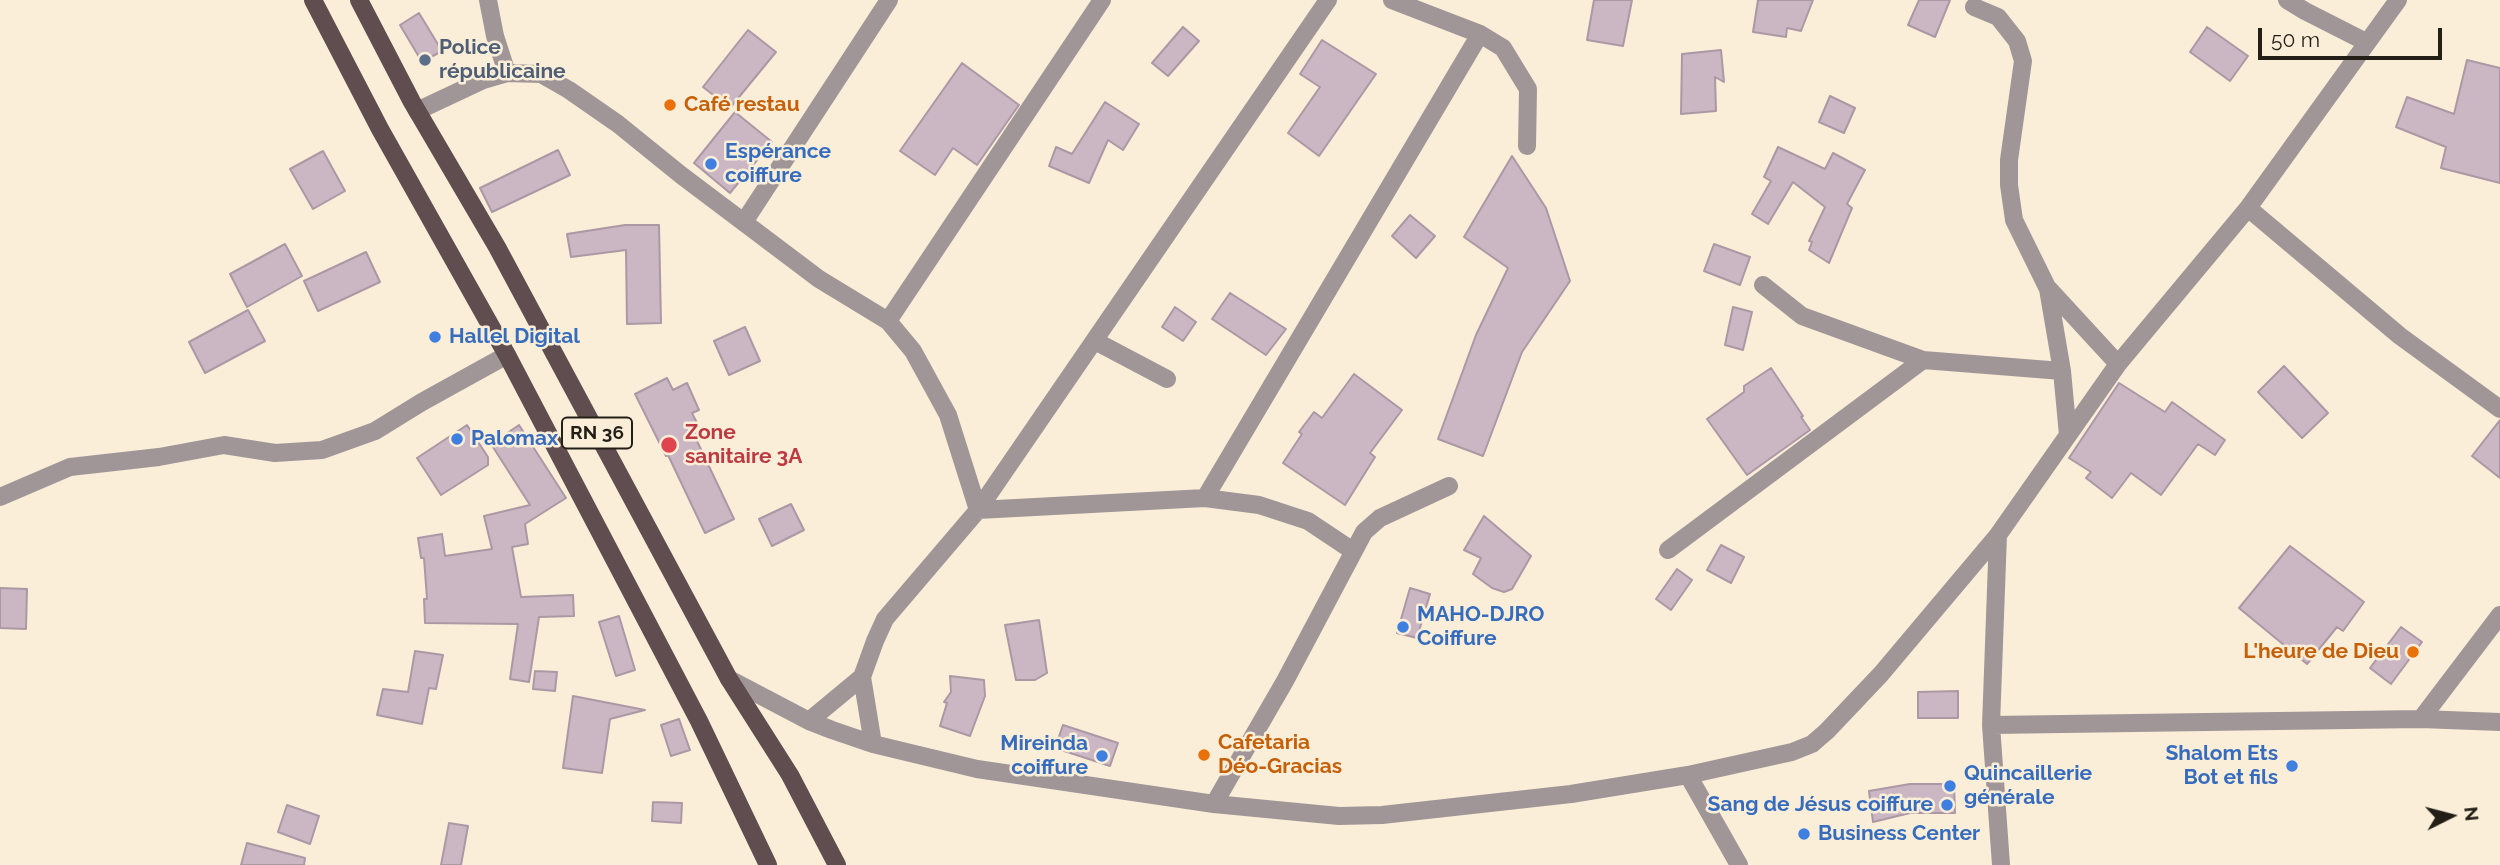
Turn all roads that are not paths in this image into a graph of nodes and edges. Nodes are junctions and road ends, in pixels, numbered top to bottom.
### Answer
1 (313, 0) edge
2 (359, 0) edge
3 (488, 0) edge
4 (889, 0) edge
5 (1102, 0) edge
6 (1328, 0) edge
7 (1392, 0) edge
8 (2287, 0) edge
9 (2398, 0) edge
10 (1974, 8) dead end
11 (1480, 34) junction
12 (2366, 41) junction
13 (507, 73) junction
14 (417, 111) junction
15 (1527, 146) dead end
16 (2248, 208) junction
17 (744, 222) junction
18 (1763, 285) dead end
19 (2048, 289) junction
20 (888, 321) junction
21 (1095, 341) junction
22 (507, 355) junction
23 (1923, 360) junction
24 (2118, 364) junction
25 (2062, 371) junction
26 (1167, 379) dead end
27 (2500, 409) edge
28 (2068, 435) junction
29 (1449, 486) dead end
30 (0, 496) edge
31 (1205, 498) junction
32 (978, 510) junction
33 (1998, 535) junction
34 (1668, 550) dead end
35 (1353, 551) junction
36 (2500, 615) edge
37 (862, 677) junction
38 (729, 679) junction
39 (2421, 719) junction
40 (809, 721) junction
41 (2500, 722) edge
42 (1991, 725) junction
43 (873, 744) junction
44 (1688, 775) junction
45 (1214, 804) junction
46 (768, 865) edge
47 (837, 865) edge
48 (1739, 865) edge
49 (2001, 865) edge

1 - 22 main road, RN 36
2 - 14 main road, RN 36
3 - 13 street
4 - 17 street
5 - 20 street
6 - 21 street
7 - 11 street
8 - 12 street
9 - 12 street
10 - 19 street
11 - 15 street
11 - 31 street
12 - 16 street
13 - 14 street
13 - 17 street
14 - 38 main road, RN 36
16 - 24 street
16 - 27 street
17 - 20 street
18 - 23 street
19 - 24 street
19 - 25 street
20 - 32 street
21 - 26 street
21 - 32 street
22 - 30 street
22 - 46 main road, RN 36
23 - 25 street
23 - 34 street
24 - 28 street
25 - 28 street
28 - 33 street
29 - 35 street
31 - 32 street
31 - 35 street
32 - 37 street
33 - 42 street
33 - 44 street
35 - 45 street
36 - 39 street
37 - 40 street
37 - 43 street
38 - 40 street
38 - 47 main road, RN 36
39 - 41 street
39 - 42 street
40 - 43 street
42 - 49 street
43 - 45 street
44 - 45 street
44 - 48 street

